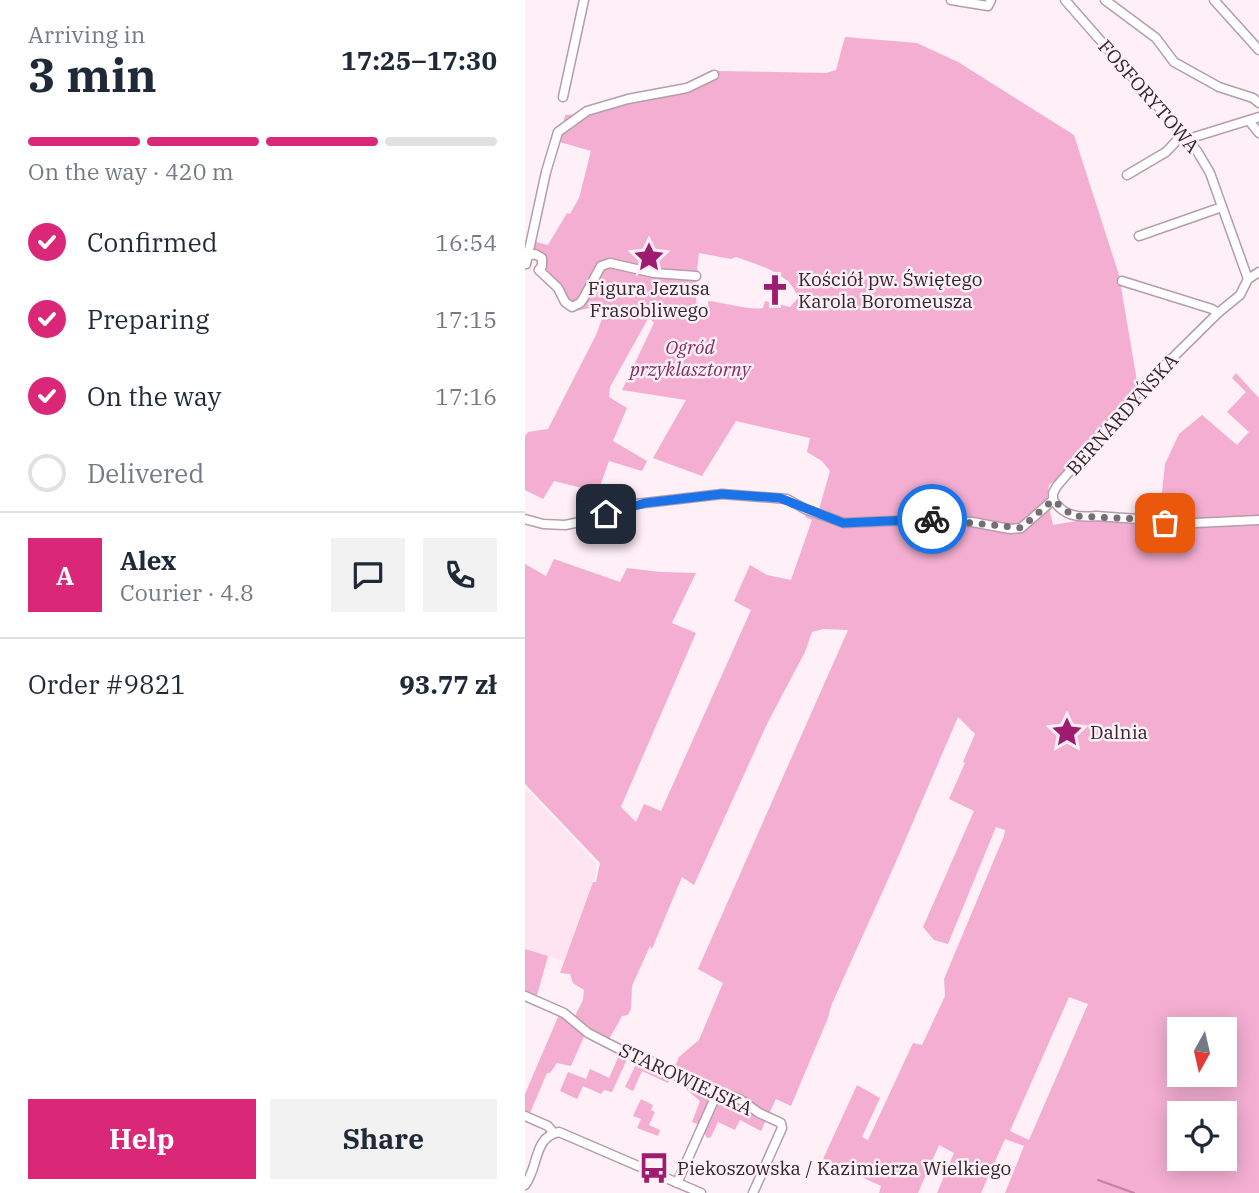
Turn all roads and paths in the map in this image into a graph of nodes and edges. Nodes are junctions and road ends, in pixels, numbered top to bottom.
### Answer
1 (585, 0) edge
2 (951, 0) edge
3 (991, 0) edge
4 (1065, 0) edge
5 (1105, 0) edge
6 (1214, 0) edge
7 (1259, 50) edge
8 (714, 75) dead end
9 (563, 97) dead end
10 (1259, 103) edge
11 (1259, 117) edge
12 (1250, 122) junction
13 (1259, 133) edge
14 (1186, 136) junction
15 (1127, 175) dead end
16 (1222, 207) junction
17 (1139, 236) dead end
18 (526, 264) edge
19 (538, 270) junction
20 (1259, 272) edge
21 (697, 276) dead end
22 (1248, 279) junction
23 (1122, 281) dead end
24 (1218, 313) junction
25 (1053, 500) junction
26 (525, 519) edge
27 (1259, 520) edge
28 (525, 996) edge
29 (718, 1091) junction
30 (525, 1116) edge
31 (554, 1133) junction
32 (535, 1164) junction
33 (525, 1174) edge
34 (677, 1183) junction
35 (525, 1185) edge
36 (701, 1193) edge
37 (753, 1193) edge

1 - 9 street
2 - 3 street
4 - 14 street, FOSFORYTOWA
5 - 10 street
6 - 7 street
8 - 18 street
11 - 12 street
12 - 13 street
12 - 14 street
14 - 15 street
14 - 16 street, FOSFORYTOWA
16 - 17 street
16 - 22 street, FOSFORYTOWA
18 - 19 street
18 - 19 street
19 - 21 street
20 - 22 street, BERNARDYŃSKA
22 - 24 street, BERNARDYŃSKA
23 - 24 street
24 - 25 street, BERNARDYŃSKA
25 - 26 street, BERNARDYŃSKA
25 - 27 street
28 - 29 street, STAROWIEJSKA
29 - 34 street
29 - 37 street, STAROWIEJSKA
30 - 31 street
31 - 32 street
31 - 34 street
32 - 33 street
32 - 35 street
34 - 36 street

